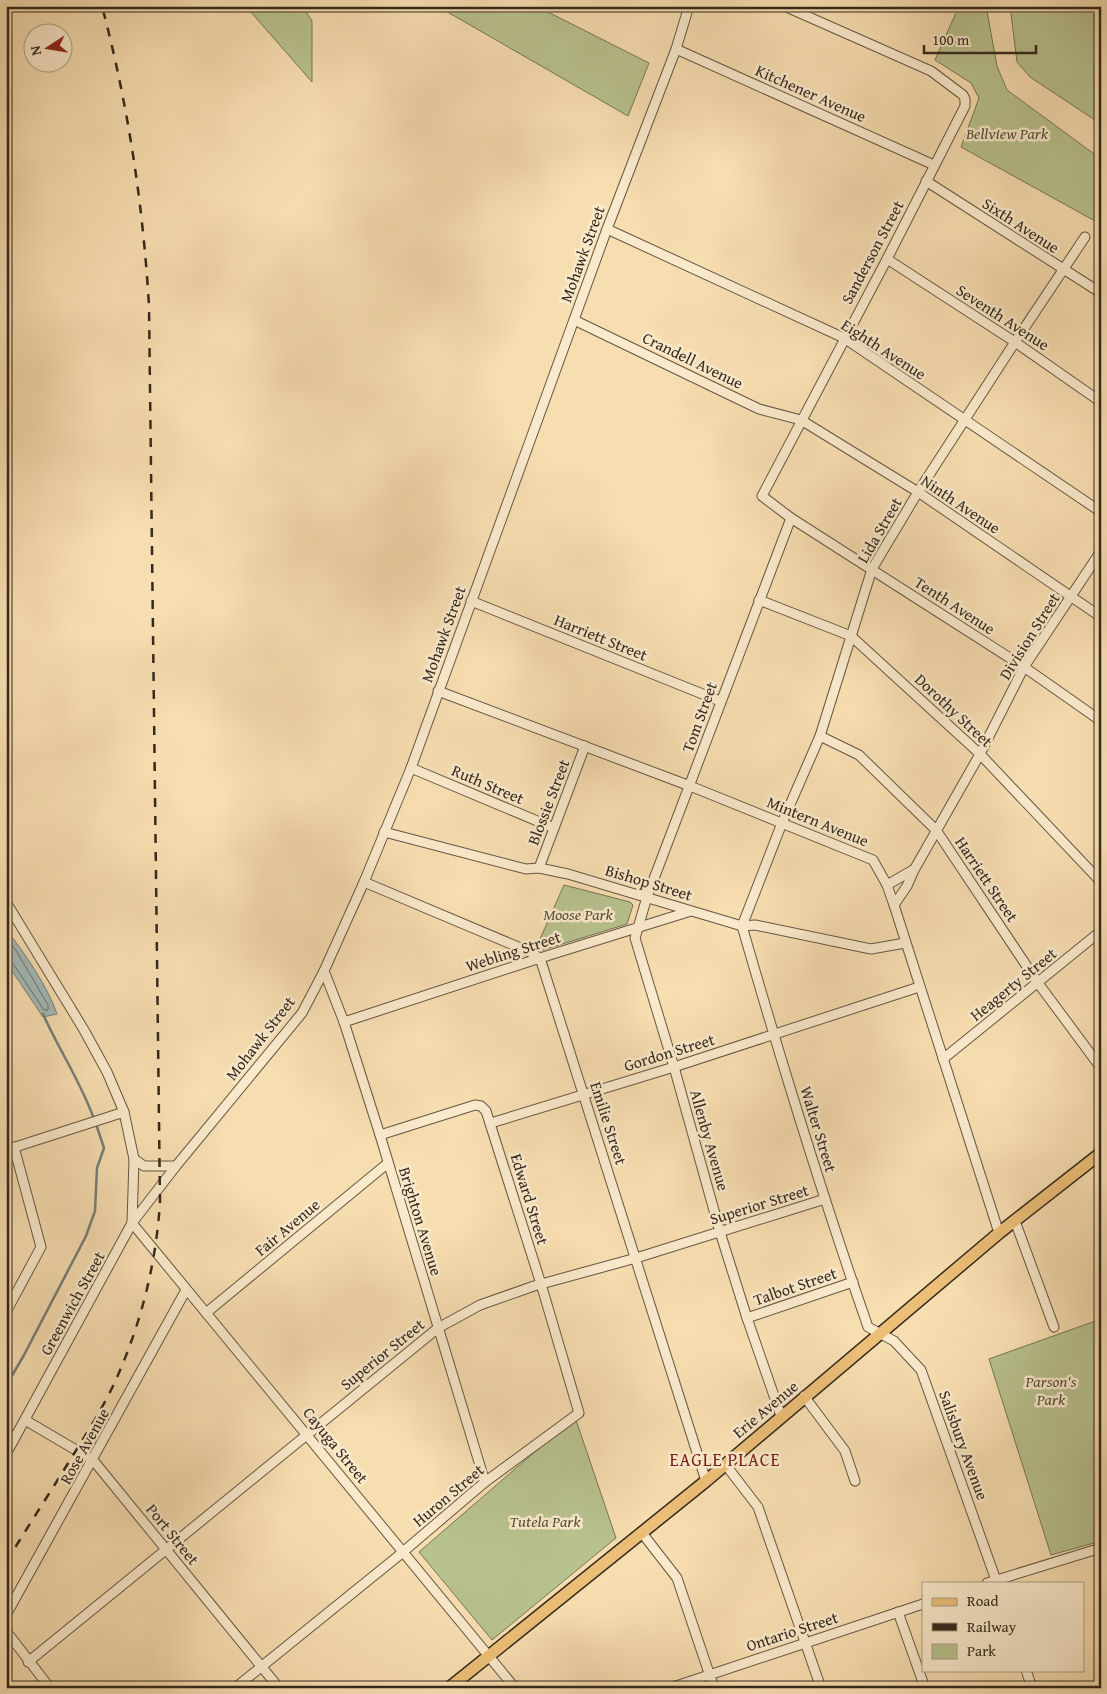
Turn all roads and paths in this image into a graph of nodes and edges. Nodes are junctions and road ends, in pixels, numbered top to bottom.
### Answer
1 (690, 6) edge
2 (784, 6) edge
3 (676, 49) junction
4 (934, 165) junction
5 (926, 181) junction
6 (607, 229) junction
7 (1085, 237) dead end
8 (887, 259) junction
9 (1063, 269) junction
10 (1101, 293) edge
11 (574, 320) junction
12 (844, 338) junction
13 (1015, 342) junction
14 (1101, 402) edge
15 (802, 420) junction
16 (964, 421) junction
17 (918, 492) junction
18 (1101, 512) edge
19 (790, 518) junction
20 (1101, 550) edge
21 (872, 569) junction
22 (1071, 597) junction
23 (759, 600) junction
24 (471, 601) junction
25 (1101, 617) edge
26 (851, 636) junction
27 (1024, 668) junction
28 (438, 691) junction
29 (720, 700) junction
30 (1101, 721) edge
31 (820, 736) junction
32 (585, 746) junction
33 (980, 754) junction
34 (411, 768) junction
35 (690, 786) junction
36 (782, 823) junction
37 (554, 828) junction
38 (936, 830) junction
39 (384, 832) junction
40 (539, 868) junction
41 (914, 870) junction
42 (364, 882) junction
43 (1101, 882) edge
44 (887, 885) junction
45 (647, 896) junction
46 (6, 902) edge
47 (894, 905) junction
48 (692, 911) junction
49 (742, 926) junction
50 (637, 928) junction
51 (1101, 931) edge
52 (905, 943) junction
53 (540, 958) junction
54 (324, 971) junction
55 (1038, 983) junction
56 (919, 988) junction
57 (344, 1022) junction
58 (773, 1034) junction
59 (943, 1059) junction
60 (674, 1067) junction
61 (1101, 1068) edge
62 (584, 1094) junction
63 (120, 1114) junction
64 (491, 1124) junction
65 (380, 1135) junction
66 (10, 1148) edge
67 (1101, 1153) edge
68 (134, 1159) junction
69 (388, 1163) junction
70 (176, 1166) junction
71 (825, 1199) junction
72 (1015, 1221) junction
73 (132, 1223) junction
74 (720, 1232) junction
75 (999, 1233) junction
76 (636, 1258) junction
77 (853, 1282) junction
78 (541, 1284) junction
79 (186, 1290) junction
80 (6, 1312) edge
81 (206, 1313) junction
82 (747, 1318) junction
83 (1054, 1327) dead end
84 (438, 1328) junction
85 (880, 1334) junction
86 (804, 1396) junction
87 (781, 1416) junction
88 (25, 1420) junction
89 (308, 1434) junction
90 (6, 1454) edge
91 (94, 1460) junction
92 (725, 1464) junction
93 (706, 1481) junction
94 (855, 1481) dead end
95 (485, 1482) junction
96 (642, 1533) junction
97 (1101, 1548) edge
98 (167, 1549) junction
99 (403, 1552) junction
100 (997, 1581) edge
101 (922, 1604) edge
102 (898, 1612) junction
103 (6, 1616) edge
104 (6, 1632) edge
105 (805, 1642) junction
106 (488, 1655) junction
107 (28, 1662) junction
108 (262, 1666) junction
109 (1027, 1672) edge
110 (710, 1674) junction
111 (50, 1688) edge
112 (235, 1688) edge
113 (279, 1688) edge
114 (449, 1688) edge
115 (515, 1688) edge
116 (670, 1688) edge
117 (714, 1688) edge
118 (821, 1688) edge
119 (925, 1688) edge
120 (1032, 1688) edge

1 - 3 street, Mohawk Street
2 - 4 street, Sanderson Street
3 - 4 street, Kitchener Avenue
3 - 6 street, Mohawk Street
4 - 5 street, Sanderson Street
5 - 8 street, Sanderson Street
5 - 9 street, Sixth Avenue
6 - 11 street, Mohawk Street
6 - 12 street, Eighth Avenue
7 - 9 street, Lida Street
8 - 12 street, Sanderson Street
8 - 13 street, Seventh Avenue
9 - 10 street, Sixth Avenue
9 - 13 street, Lida Street
11 - 15 street, Crandell Avenue
11 - 24 street, Mohawk Street
12 - 15 street, Sanderson Street
12 - 16 street, Eighth Avenue
13 - 14 street, Seventh Avenue
13 - 16 street, Lida Street
15 - 17 street, Ninth Avenue
15 - 19 street, Sanderson Street
16 - 17 street, Lida Street
16 - 18 street, Eighth Avenue
17 - 21 street, Lida Street
17 - 22 street, Ninth Avenue
19 - 21 street, Tenth Avenue
19 - 23 street, Tom Street
20 - 22 street, Division Street
21 - 26 street, Lida Street
21 - 27 street, Tenth Avenue
22 - 25 street, Ninth Avenue
22 - 27 street, Division Street
23 - 26 street, Dorothy Street
23 - 29 street, Tom Street
24 - 28 street, Mohawk Street
24 - 29 street, Harriett Street
26 - 31 street, Lida Street
26 - 33 street, Dorothy Street
27 - 30 street, Tenth Avenue
27 - 33 street, Division Street
28 - 32 street, Mintern Avenue
28 - 34 street, Mohawk Street
29 - 35 street, Tom Street
31 - 36 street, Lida Street
31 - 38 street, Harriett Street
32 - 35 street, Mintern Avenue
32 - 37 street, Blossie Street
33 - 38 street, Division Street
33 - 43 street, Dorothy Street
34 - 37 street, Ruth Street
34 - 39 street, Mohawk Street
35 - 36 street, Mintern Avenue
35 - 45 street, Tom Street
36 - 44 street, Mintern Avenue
36 - 49 street, Lida Street
37 - 40 street, Blossie Street
38 - 41 street, Division Street
38 - 55 street, Harriett Street
39 - 40 street, Bishop Street
39 - 42 street, Mohawk Street
40 - 45 street, Bishop Street
41 - 44 street
41 - 47 street, Division Street
42 - 53 street
42 - 54 street, Mohawk Street
44 - 47 street, Mintern Avenue
45 - 48 street, Bishop Street
45 - 50 street, Tom Street
46 - 63 street, Greenwich Street
47 - 52 street, Mintern Avenue
48 - 49 street, Bishop Street
48 - 50 street, Webling Street
49 - 52 street, Bishop Street
49 - 58 street, Walter Street
50 - 53 street, Webling Street
50 - 60 street, Allenby Avenue
51 - 55 street, Heagerty Street
52 - 56 street, Mintern Avenue
53 - 57 street, Webling Street
53 - 62 street, Emilie Street
54 - 57 street, Brighton Avenue
54 - 70 street, Mohawk Street
55 - 59 street, Heagerty Street
55 - 61 street, Harriett Street
56 - 58 street, Gordon Street
56 - 59 street, Mintern Avenue
57 - 65 street, Brighton Avenue
58 - 60 street, Gordon Street
58 - 71 street, Walter Street
59 - 75 street, Mintern Avenue
60 - 62 street, Gordon Street
60 - 74 street, Allenby Avenue
62 - 64 street, Gordon Street
62 - 76 street, Emilie Street
63 - 66 street
63 - 68 street, Greenwich Street
64 - 65 street
64 - 78 street, Edward Street
65 - 69 street, Brighton Avenue
66 - 80 street
67 - 72 main road, Erie Avenue
68 - 70 street
68 - 73 street, Greenwich Street
69 - 81 street, Fair Avenue
69 - 84 street, Brighton Avenue
70 - 73 street, Mohawk Street
71 - 74 street, Superior Street
71 - 77 street, Walter Street
72 - 75 main road, Erie Avenue
72 - 83 street
73 - 79 street, Cayuga Street
73 - 88 street, Greenwich Street
74 - 76 street, Superior Street
74 - 82 street, Allenby Avenue
75 - 85 main road, Erie Avenue
76 - 78 street, Superior Street
76 - 93 street, Emilie Street
77 - 82 street, Talbot Street
77 - 85 street, Walter Street
78 - 84 street, Superior Street
78 - 95 street, Huron Street
79 - 81 street, Cayuga Street
79 - 91 street, Rose Avenue
81 - 89 street, Cayuga Street
82 - 87 street, Allenby Avenue
84 - 89 street, Superior Street
84 - 95 street, Brighton Avenue
85 - 86 main road, Erie Avenue
85 - 100 street, Salisbury Avenue
86 - 87 main road, Erie Avenue
86 - 94 street
87 - 92 main road, Erie Avenue
88 - 90 street, Greenwich Street
88 - 91 street, Port Street
89 - 98 street, Superior Street
89 - 99 street, Cayuga Street
91 - 98 street, Port Street
91 - 103 street, Rose Avenue
92 - 93 main road, Erie Avenue
92 - 105 street
93 - 96 main road, Erie Avenue
95 - 99 street, Huron Street
96 - 106 main road, Erie Avenue
96 - 110 street
97 - 100 street
98 - 107 street, Superior Street
98 - 108 street, Port Street
99 - 106 street, Cayuga Street
99 - 108 street, Huron Street
101 - 102 street, Ontario Street
102 - 105 street, Ontario Street
102 - 119 street
104 - 107 street
105 - 110 street, Ontario Street
105 - 118 street
106 - 114 main road, Erie Avenue
106 - 115 street, Cayuga Street
107 - 111 street
108 - 112 street, Huron Street
108 - 113 street, Port Street
109 - 120 street
110 - 116 street, Ontario Street
110 - 117 street

